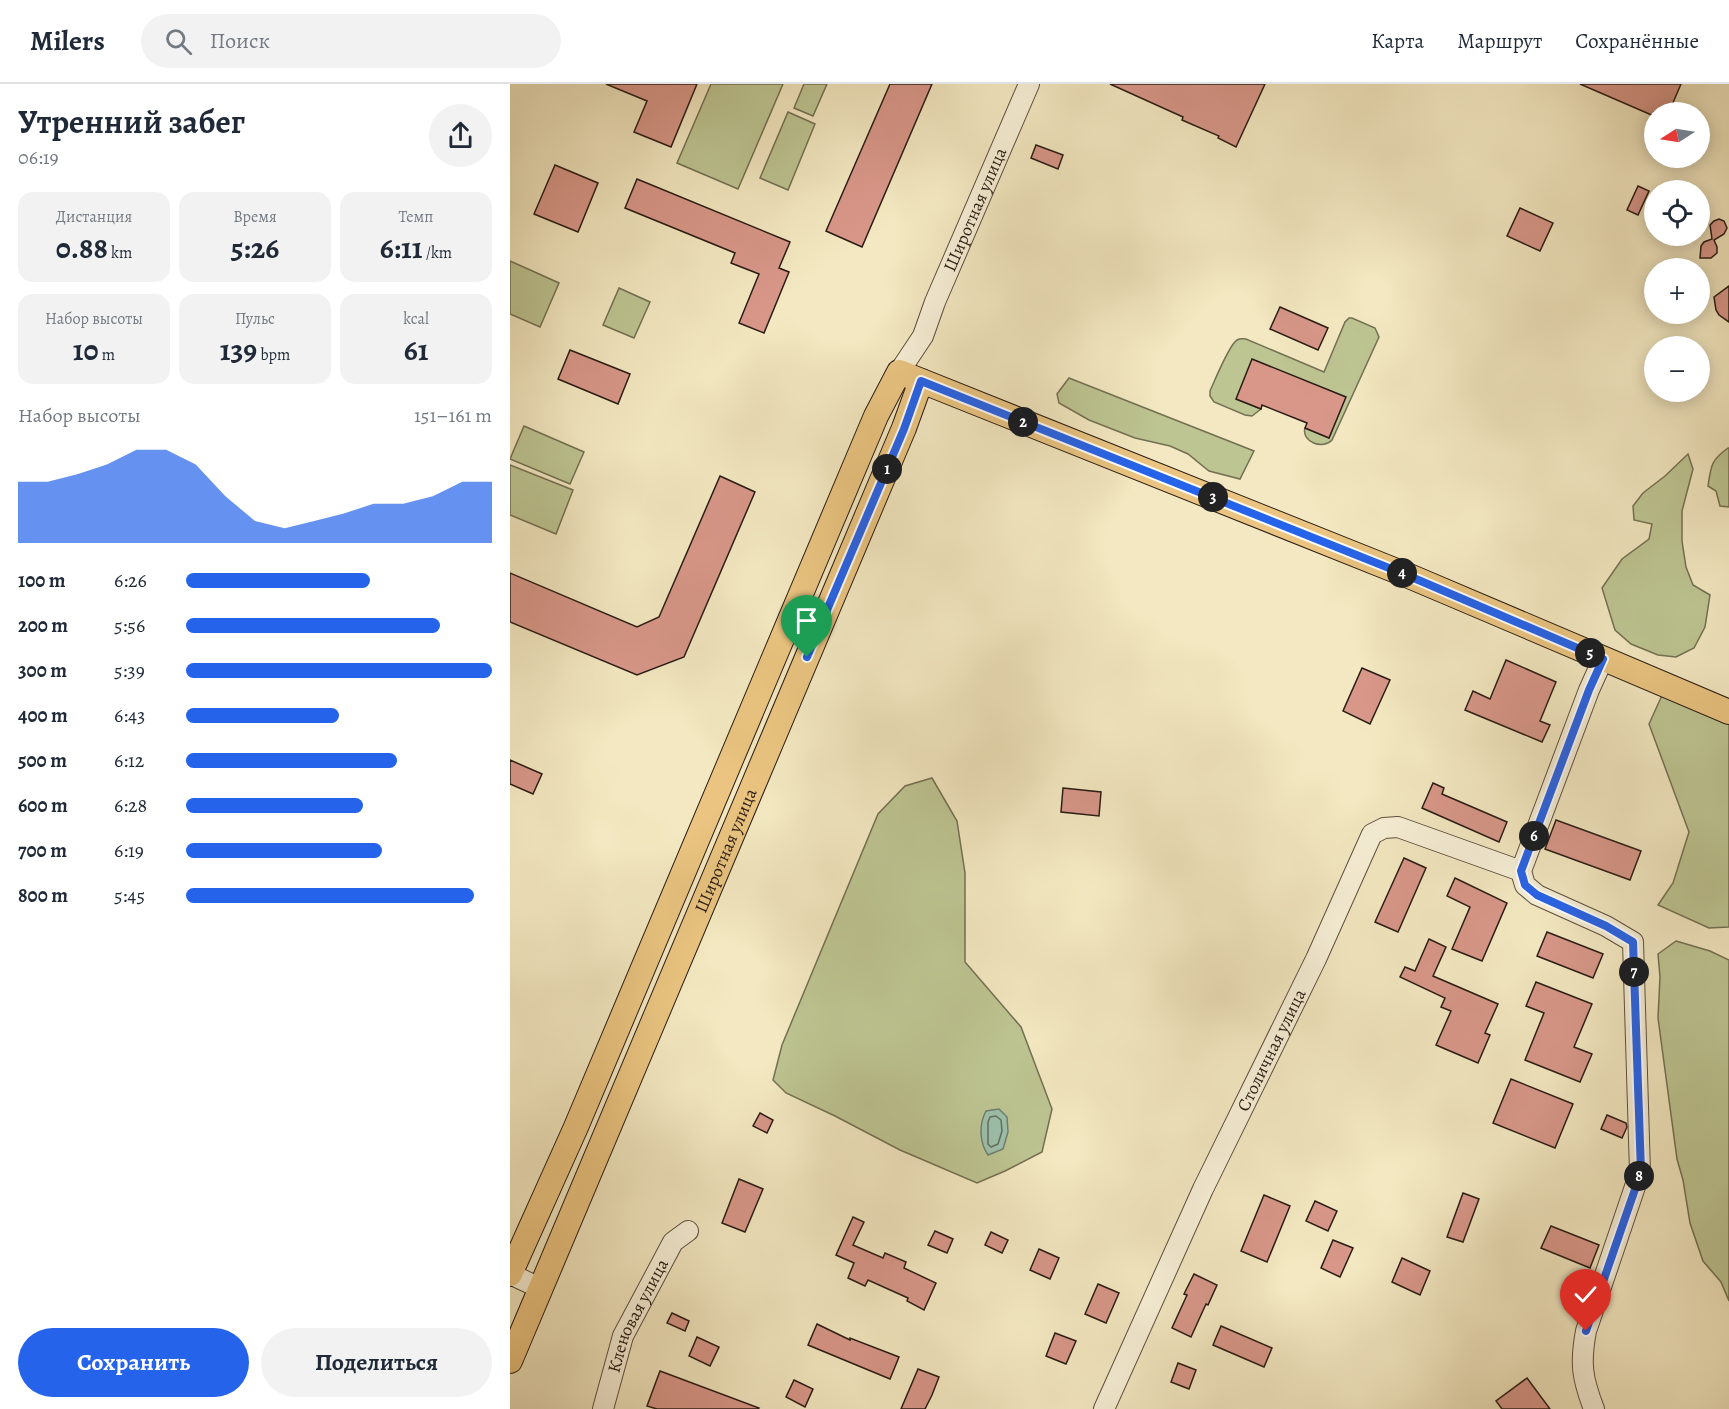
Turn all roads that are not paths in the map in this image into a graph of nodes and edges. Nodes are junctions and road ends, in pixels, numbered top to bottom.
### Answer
1 (1029, 84) edge
2 (910, 377) junction
3 (1603, 659) junction
4 (1729, 712) edge
5 (1521, 871) junction
6 (688, 1231) dead end
7 (510, 1274) edge
8 (542, 1289) junction
9 (510, 1361) edge
10 (603, 1409) edge
11 (1104, 1409) edge
12 (1594, 1409) edge

1 - 2 street, Широтная улица
2 - 3 main road
2 - 7 main road, Широтная улица
2 - 8 main road, Широтная улица
3 - 4 main road
3 - 5 street
5 - 11 street, Столичная улица
5 - 12 street
6 - 10 street, Кленовая улица
7 - 8 street
8 - 9 main road, Широтная улица

